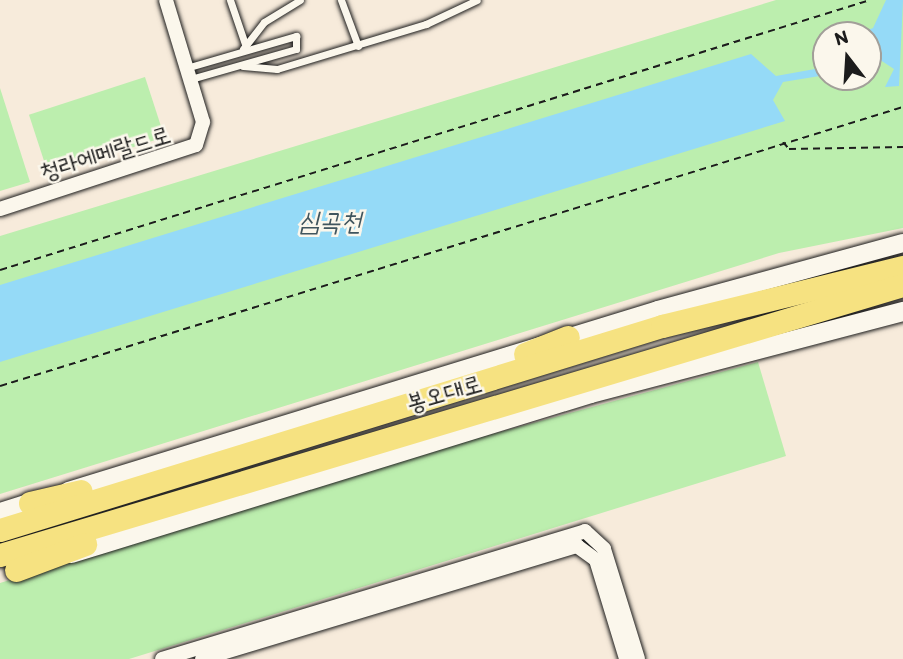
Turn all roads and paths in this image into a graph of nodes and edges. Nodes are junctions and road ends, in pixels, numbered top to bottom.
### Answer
1 (166, 0) edge
2 (230, 0) edge
3 (300, 0) edge
4 (341, 0) edge
5 (870, 0) edge
6 (474, 1) edge
7 (358, 47) junction
8 (243, 49) junction
9 (243, 66) junction
10 (189, 73) junction
11 (903, 107) edge
12 (784, 144) junction
13 (903, 147) edge
14 (0, 209) edge
15 (903, 243) edge
16 (903, 267) edge
17 (0, 270) edge
18 (903, 285) edge
19 (903, 311) edge
20 (568, 337) junction
21 (0, 386) edge
22 (590, 394) junction
23 (334, 427) junction
24 (282, 443) junction
25 (341, 451) junction
26 (30, 503) junction
27 (0, 512) edge
28 (0, 530) edge
29 (5, 567) edge
30 (231, 649) edge
31 (162, 659) edge
32 (202, 659) edge
33 (626, 659) edge
34 (638, 659) edge

1 - 10 street, 청라에메랄드로
2 - 8 lane
3 - 8 lane
4 - 7 lane
5 - 17 path
6 - 7 lane
7 - 9 lane
8 - 9 lane
8 - 10 lane
9 - 10 lane
10 - 14 street, 청라에메랄드로
11 - 12 path
12 - 13 path
12 - 21 path
15 - 20 street, 봉오대로
16 - 23 highway, 봉오대로
18 - 25 highway, 봉오대로
19 - 22 main road, 봉오대로
20 - 23 highway
20 - 26 street, 봉오대로
22 - 25 highway
22 - 29 main road, 봉오대로
23 - 24 highway, 봉오대로
24 - 26 highway
24 - 28 highway, 봉오대로
25 - 29 highway, 봉오대로
26 - 27 street, 봉오대로
30 - 31 street
30 - 32 street
30 - 33 street
30 - 34 street

